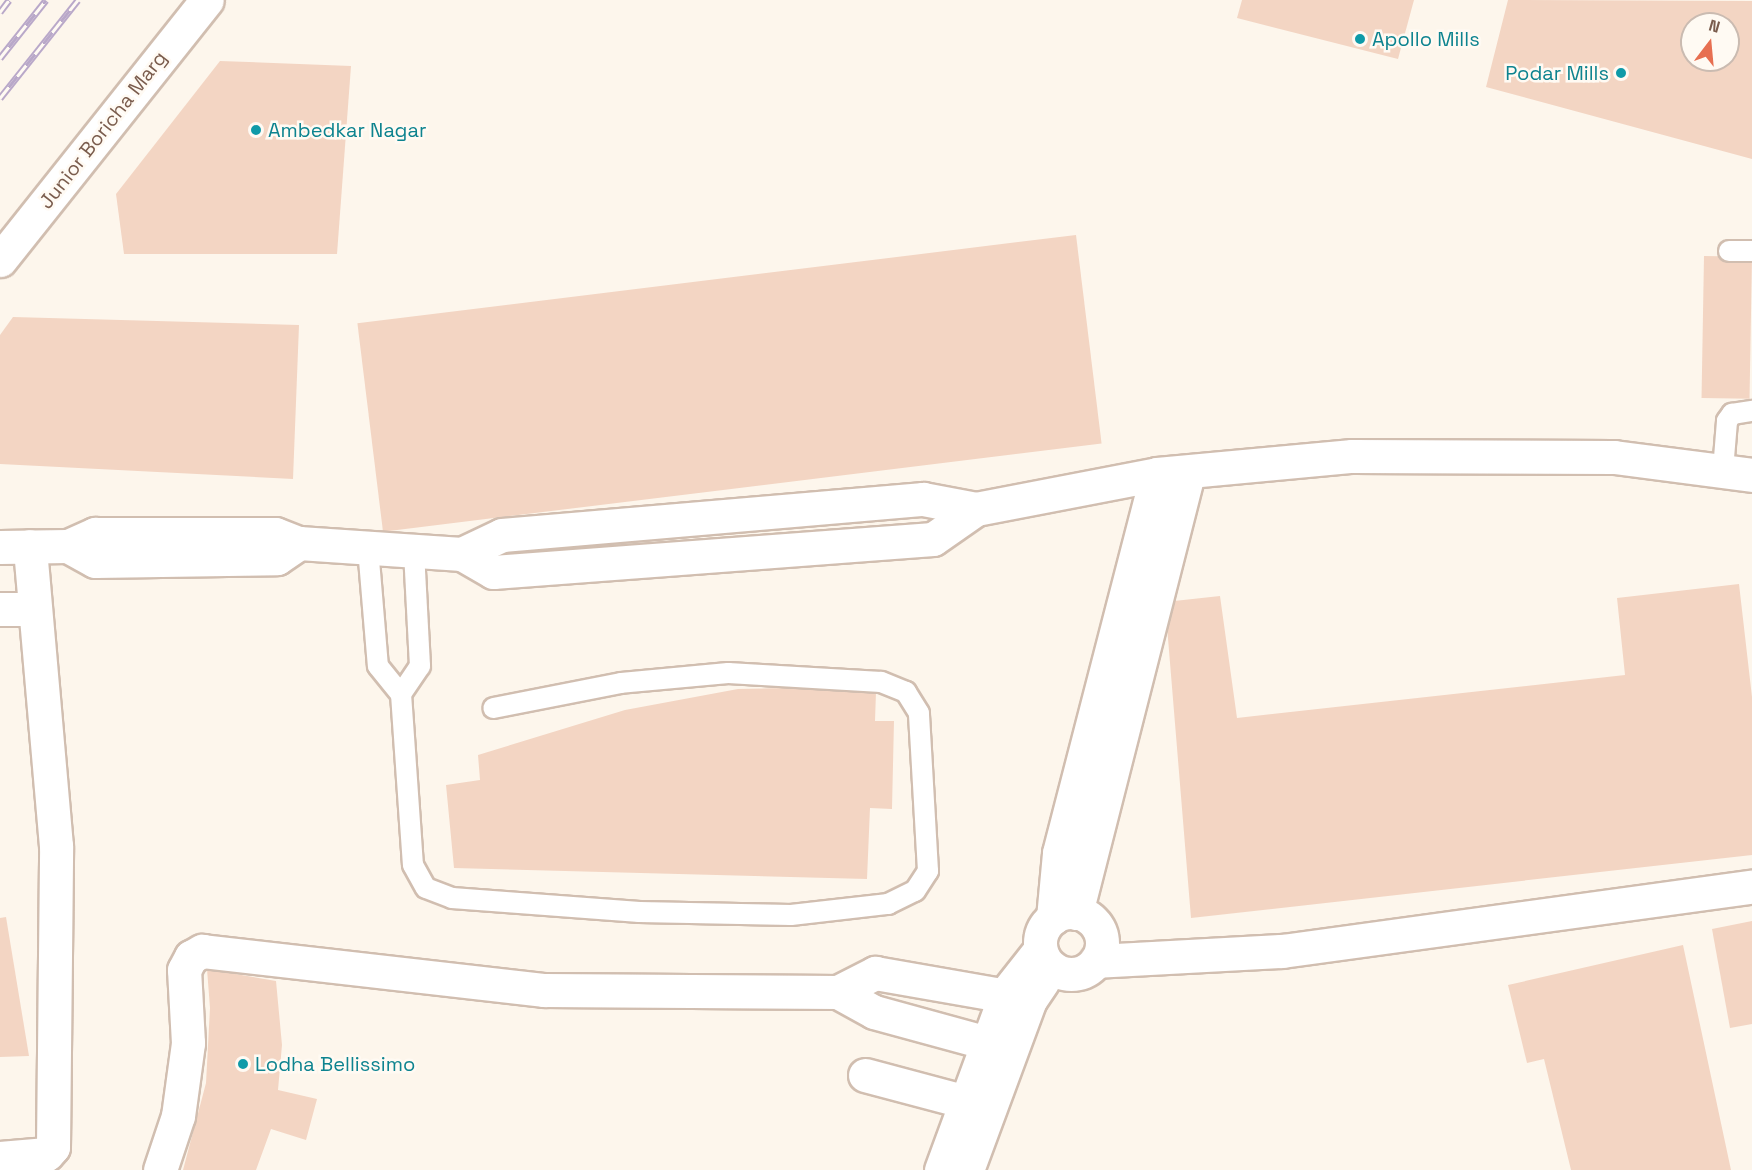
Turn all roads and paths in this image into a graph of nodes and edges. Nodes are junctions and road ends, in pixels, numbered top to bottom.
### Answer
1 (207, 0) edge
2 (1729, 250) dead end
3 (1752, 250) edge
4 (0, 260) edge
5 (1752, 411) edge
6 (1737, 472) edge
7 (1173, 473) junction
8 (15, 547) edge
9 (368, 548) junction
10 (414, 550) junction
11 (0, 609) edge
12 (33, 609) junction
13 (401, 694) junction
14 (493, 708) dead end
15 (1752, 887) edge
16 (1064, 915) junction
17 (1046, 959) junction
18 (1096, 961) junction
19 (838, 992) junction
20 (1018, 997) junction
21 (998, 1046) junction
22 (865, 1075) dead end
23 (977, 1105) junction
24 (0, 1158) edge
25 (160, 1170) edge
26 (941, 1170) edge
27 (967, 1170) edge

1 - 4 street, Junior Boricha Marg
2 - 3 lane
5 - 6 lane
6 - 7 street
7 - 10 street
7 - 16 street
8 - 9 street
8 - 12 street
9 - 10 street
9 - 13 lane
10 - 13 lane
11 - 12 street
12 - 24 street
13 - 14 lane
15 - 18 street
16 - 17 street
16 - 18 street
17 - 18 street
17 - 20 street
19 - 20 street
19 - 21 street
19 - 25 street
20 - 21 street
21 - 23 street
22 - 23 street
23 - 26 street
23 - 27 street

